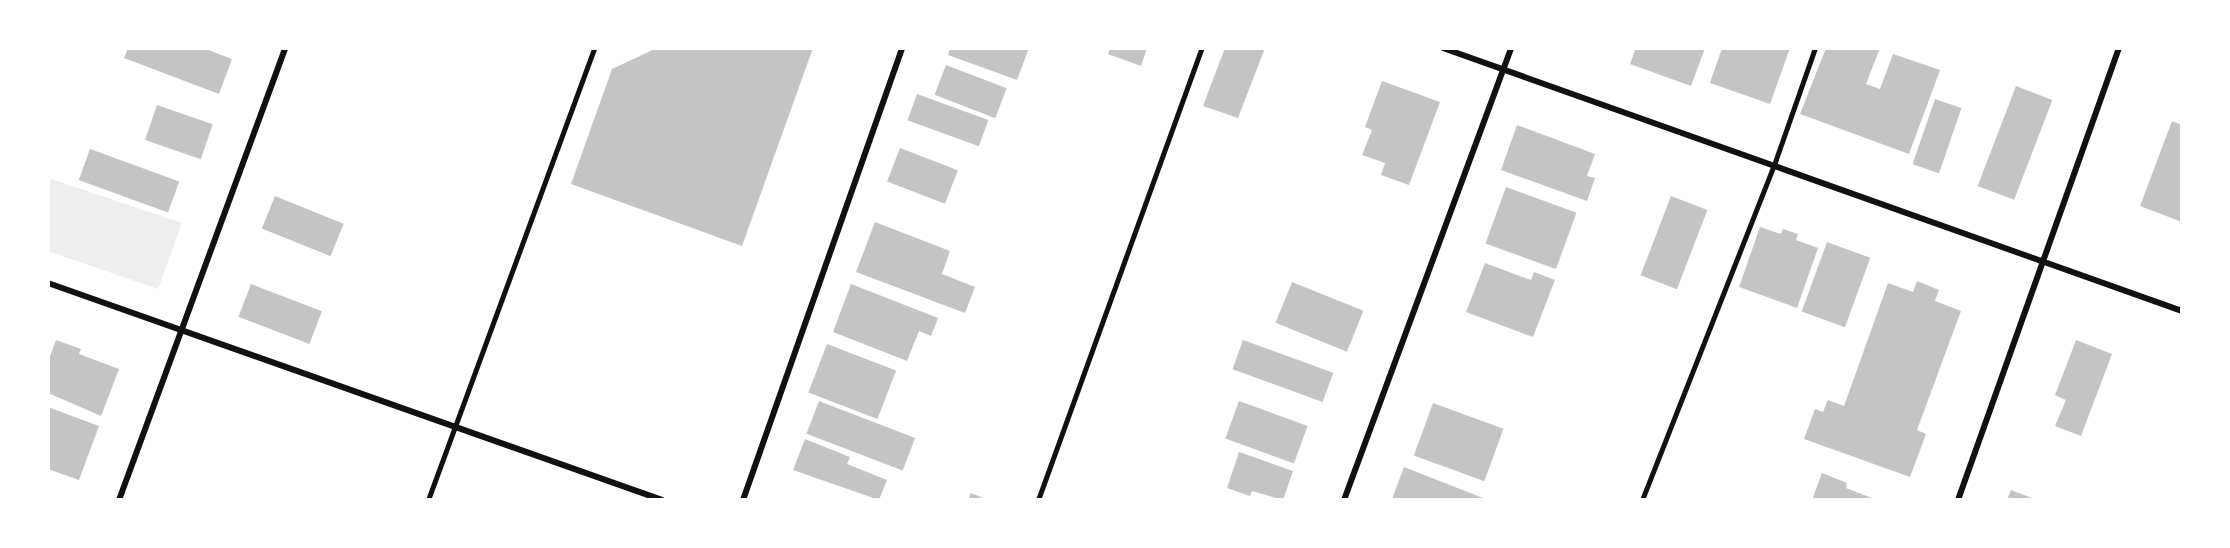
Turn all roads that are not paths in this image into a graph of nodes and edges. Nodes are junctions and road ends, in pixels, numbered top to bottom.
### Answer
1 (285, 48) edge
2 (594, 48) edge
3 (902, 48) edge
4 (1202, 48) edge
5 (1443, 48) edge
6 (1511, 48) edge
7 (1815, 48) edge
8 (2119, 48) edge
9 (1504, 69) junction
10 (1774, 165) junction
11 (2043, 262) junction
12 (48, 283) edge
13 (2182, 311) edge
14 (182, 329) junction
15 (455, 427) junction
16 (119, 500) edge
17 (428, 500) edge
18 (662, 500) edge
19 (743, 500) edge
20 (1038, 500) edge
21 (1344, 500) edge
22 (1642, 500) edge
23 (1958, 500) edge

1 - 14 street
2 - 15 lane
3 - 19 street
4 - 20 lane
5 - 9 street
6 - 9 street
7 - 10 lane
8 - 11 street
9 - 10 street
9 - 21 street
10 - 11 street
10 - 22 lane
11 - 13 street
11 - 23 street
12 - 14 street
14 - 15 street
14 - 16 street
15 - 17 lane
15 - 18 street

